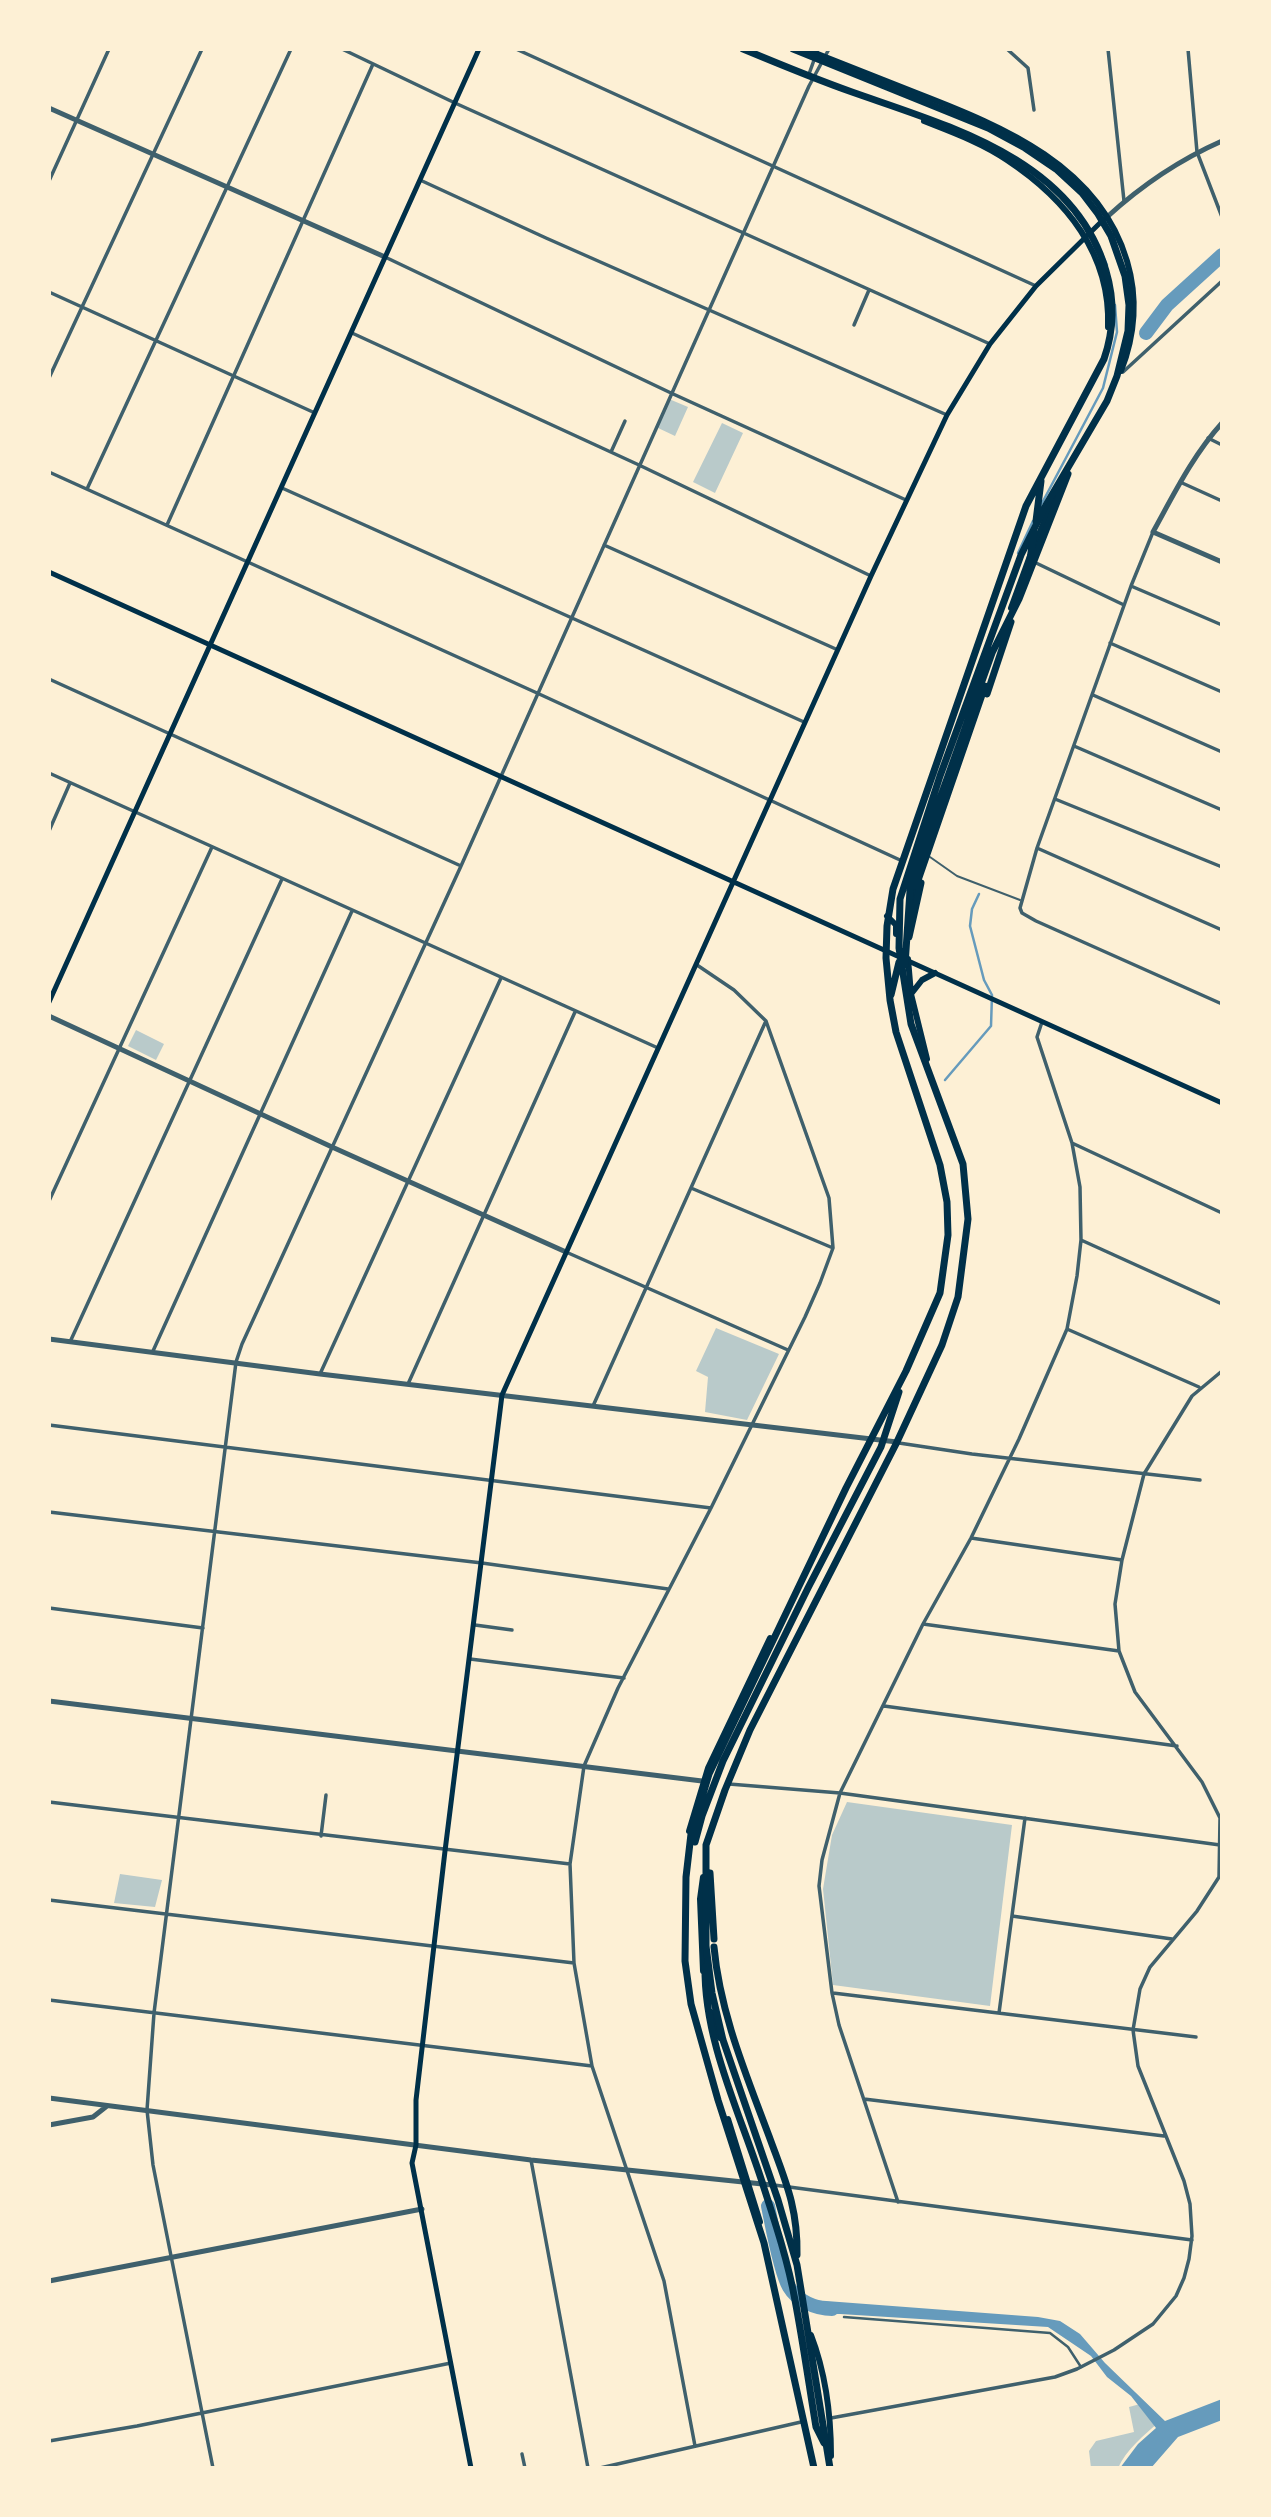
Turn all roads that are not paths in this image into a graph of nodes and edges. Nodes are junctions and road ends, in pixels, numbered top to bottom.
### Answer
1 (108, 49) edge
2 (202, 49) edge
3 (291, 49) edge
4 (342, 49) edge
5 (479, 49) edge
6 (516, 49) edge
7 (743, 49) edge
8 (751, 49) edge
9 (793, 49) edge
10 (805, 49) edge
11 (829, 49) edge
12 (1007, 49) edge
13 (1108, 49) edge
14 (1188, 49) edge
15 (817, 51) edge
16 (825, 57) junction
17 (373, 64) junction
18 (812, 74) junction
19 (455, 103) junction
20 (49, 108) edge
21 (1034, 110) dead end
22 (77, 120) junction
23 (1222, 141) edge
24 (1196, 152) junction
25 (154, 155) junction
26 (773, 166) junction
27 (420, 180) junction
28 (49, 181) edge
29 (228, 187) junction
30 (1124, 201) junction
31 (1107, 217) junction
32 (1222, 217) edge
33 (304, 221) junction
34 (743, 233) junction
35 (1086, 236) junction
36 (385, 257) junction
37 (1222, 281) edge
38 (1036, 286) junction
39 (869, 290) junction
40 (49, 292) edge
41 (82, 307) junction
42 (709, 308) junction
43 (854, 325) dead end
44 (352, 333) junction
45 (157, 340) junction
46 (990, 344) junction
47 (234, 376) junction
48 (1119, 376) junction
49 (49, 378) edge
50 (671, 393) junction
51 (316, 413) junction
52 (947, 415) junction
53 (625, 421) dead end
54 (1222, 423) edge
55 (1208, 438) junction
56 (1222, 445) edge
57 (611, 452) junction
58 (1076, 453) junction
59 (639, 465) junction
60 (49, 472) edge
61 (1041, 473) junction
62 (1180, 482) junction
63 (282, 488) junction
64 (87, 489) junction
65 (906, 500) junction
66 (1222, 501) edge
67 (167, 525) junction
68 (1153, 532) junction
69 (604, 544) junction
70 (1014, 554) junction
71 (1029, 559) junction
72 (249, 562) junction
73 (1222, 562) edge
74 (49, 572) edge
75 (871, 576) junction
76 (1131, 586) junction
77 (1124, 605) junction
78 (570, 618) junction
79 (1222, 625) edge
80 (1110, 643) junction
81 (212, 645) junction
82 (838, 650) junction
83 (49, 679) edge
84 (1222, 692) edge
85 (537, 693) junction
86 (1092, 695) junction
87 (805, 722) junction
88 (171, 734) junction
89 (1074, 746) junction
90 (1222, 752) edge
91 (49, 773) edge
92 (500, 778) junction
93 (71, 783) junction
94 (1055, 799) junction
95 (771, 800) junction
96 (1222, 810) edge
97 (136, 813) junction
98 (49, 831) edge
99 (212, 847) junction
100 (1037, 848) junction
101 (924, 853) junction
102 (900, 860) junction
103 (461, 866) junction
104 (1222, 867) edge
105 (282, 879) junction
106 (733, 883) junction
107 (1021, 900) junction
108 (352, 911) junction
109 (887, 916) junction
110 (1222, 930) edge
111 (425, 944) junction
112 (884, 950) junction
113 (904, 956) junction
114 (697, 965) junction
115 (935, 973) junction
116 (500, 978) junction
117 (907, 992) junction
118 (890, 1000) junction
119 (49, 1002) edge
120 (1222, 1004) edge
121 (575, 1012) junction
122 (49, 1016) edge
123 (766, 1021) junction
124 (1042, 1022) junction
125 (120, 1047) junction
126 (658, 1048) junction
127 (190, 1080) junction
128 (1222, 1103) edge
129 (260, 1113) junction
130 (1072, 1143) junction
131 (332, 1147) junction
132 (409, 1181) junction
133 (691, 1188) junction
134 (49, 1200) edge
135 (1222, 1213) edge
136 (484, 1215) junction
137 (1080, 1240) junction
138 (833, 1248) junction
139 (566, 1252) junction
140 (645, 1289) junction
141 (1222, 1304) edge
142 (1067, 1329) junction
143 (49, 1339) edge
144 (71, 1342) junction
145 (788, 1350) junction
146 (153, 1351) junction
147 (236, 1362) junction
148 (906, 1371) junction
149 (1222, 1371) edge
150 (320, 1374) junction
151 (408, 1384) junction
152 (1200, 1388) junction
153 (502, 1395) junction
154 (592, 1407) junction
155 (49, 1425) edge
156 (751, 1425) junction
157 (873, 1440) junction
158 (895, 1442) junction
159 (225, 1447) junction
160 (1009, 1458) junction
161 (1143, 1474) junction
162 (492, 1479) junction
163 (1200, 1480) dead end
164 (711, 1508) junction
165 (49, 1512) edge
166 (214, 1531) junction
167 (971, 1538) junction
168 (1122, 1560) junction
169 (482, 1563) junction
170 (668, 1589) junction
171 (49, 1608) edge
172 (923, 1624) junction
173 (475, 1625) junction
174 (203, 1628) junction
175 (512, 1630) dead end
176 (1119, 1651) junction
177 (470, 1659) junction
178 (624, 1678) junction
179 (49, 1701) edge
180 (884, 1706) junction
181 (190, 1719) junction
182 (1177, 1746) junction
183 (458, 1751) junction
184 (584, 1766) junction
185 (702, 1782) junction
186 (729, 1784) junction
187 (840, 1793) junction
188 (326, 1795) dead end
189 (49, 1802) edge
190 (1025, 1818) junction
191 (178, 1819) junction
192 (321, 1836) junction
193 (708, 1843) junction
194 (1222, 1845) edge
195 (445, 1851) junction
196 (570, 1864) junction
197 (683, 1891) junction
198 (49, 1900) edge
199 (166, 1915) junction
200 (1012, 1916) junction
201 (1172, 1939) junction
202 (711, 1944) junction
203 (434, 1947) junction
204 (573, 1964) junction
205 (832, 1993) junction
206 (49, 2000) edge
207 (154, 2013) junction
208 (999, 2013) junction
209 (1133, 2030) junction
210 (1196, 2037) dead end
211 (423, 2045) junction
212 (592, 2066) junction
213 (49, 2098) edge
214 (864, 2099) junction
215 (107, 2106) junction
216 (147, 2110) junction
217 (49, 2125) edge
218 (1165, 2136) junction
219 (416, 2145) junction
220 (531, 2160) junction
221 (626, 2168) junction
222 (750, 2183) junction
223 (772, 2185) junction
224 (898, 2202) junction
225 (422, 2208) junction
226 (1192, 2240) junction
227 (171, 2257) junction
228 (797, 2265) junction
229 (49, 2281) edge
230 (798, 2298) junction
231 (844, 2317) dead end
232 (805, 2318) junction
233 (451, 2363) junction
234 (1081, 2367) junction
235 (202, 2413) junction
236 (831, 2418) junction
237 (802, 2422) junction
238 (49, 2441) edge
239 (695, 2446) junction
240 (522, 2454) dead end
241 (831, 2456) junction
242 (213, 2468) edge
243 (471, 2468) edge
244 (525, 2468) edge
245 (588, 2468) edge
246 (600, 2468) edge
247 (812, 2468) edge
248 (832, 2468) edge

1 - 22 street
2 - 25 street
3 - 29 street
4 - 17 street
5 - 19 main road
6 - 26 street
7 - 61 highway
8 - 18 main road
9 - 58 highway
10 - 15 main road
11 - 16 street
12 - 21 street
13 - 30 street
14 - 24 street
15 - 16 main road
15 - 18 street
16 - 18 street
16 - 31 main road
17 - 19 street
17 - 33 street
18 - 26 street
18 - 35 main road
19 - 27 main road
19 - 34 street
20 - 22 street
22 - 25 street
22 - 28 street
23 - 24 street
24 - 30 street
24 - 32 street
25 - 29 street
25 - 41 street
26 - 34 street
26 - 38 street
27 - 36 main road
27 - 42 street
29 - 33 street
29 - 45 street
30 - 31 street
31 - 35 main road
31 - 48 main road
33 - 36 street
33 - 47 street
34 - 39 street
34 - 42 street
35 - 38 main road
35 - 70 main road
36 - 44 main road
36 - 50 street
37 - 48 street
38 - 46 main road
39 - 43 street
39 - 46 street
40 - 41 street
41 - 45 street
41 - 49 street
42 - 50 street
42 - 52 street
44 - 51 main road
44 - 57 street
45 - 47 street
45 - 64 street
46 - 52 main road
47 - 51 street
47 - 67 street
48 - 71 main road
50 - 59 street
50 - 65 street
51 - 63 main road
52 - 65 main road
53 - 57 street
54 - 55 street
55 - 56 street
55 - 62 street
57 - 59 street
58 - 113 highway
58 - 117 highway
59 - 69 street
59 - 75 street
60 - 64 street
61 - 118 highway
61 - 118 highway
62 - 66 street
62 - 68 street
63 - 72 main road
63 - 78 street
64 - 67 street
65 - 75 main road
67 - 72 street
68 - 73 street
68 - 76 street
69 - 78 street
69 - 82 street
70 - 71 main road
70 - 102 main road
71 - 77 street
71 - 101 main road
72 - 81 main road
72 - 85 street
74 - 81 main road
75 - 82 main road
76 - 77 street
76 - 79 street
77 - 80 street
78 - 85 street
78 - 87 street
80 - 84 street
80 - 86 street
81 - 88 main road
81 - 92 main road
82 - 87 main road
83 - 88 street
85 - 92 street
85 - 95 street
86 - 89 street
86 - 90 street
87 - 95 main road
88 - 97 main road
88 - 103 street
89 - 94 street
89 - 96 street
91 - 93 street
92 - 103 street
92 - 106 main road
93 - 97 street
93 - 98 street
94 - 100 street
94 - 104 street
95 - 102 street
95 - 106 main road
97 - 99 street
97 - 119 main road
99 - 105 street
99 - 125 street
100 - 107 street
100 - 110 street
101 - 107 lane
101 - 113 main road
102 - 109 main road
103 - 111 street
105 - 108 street
105 - 127 street
106 - 112 main road
106 - 114 main road
107 - 120 street
108 - 111 street
108 - 129 street
109 - 112 main road
109 - 113 main road
111 - 116 street
111 - 131 street
112 - 113 main road
112 - 157 main road
113 - 115 main road
113 - 117 highway
114 - 123 street
114 - 126 main road
115 - 117 main road
115 - 124 main road
116 - 121 street
116 - 132 street
117 - 158 main road
117 - 202 highway
118 - 148 highway
121 - 126 street
121 - 136 street
122 - 125 street
123 - 133 street
123 - 138 street
124 - 128 main road
124 - 130 street
125 - 127 street
125 - 134 street
126 - 139 main road
127 - 129 street
127 - 144 street
129 - 131 street
129 - 146 street
130 - 135 street
130 - 137 street
131 - 132 street
131 - 147 street
132 - 136 street
132 - 150 street
133 - 138 street
133 - 140 street
136 - 139 street
136 - 151 street
137 - 141 street
137 - 142 street
138 - 145 street
139 - 140 street
139 - 153 main road
140 - 145 street
140 - 154 street
142 - 152 street
142 - 160 street
143 - 144 street
144 - 146 street
145 - 156 street
146 - 147 street
147 - 150 street
147 - 159 street
148 - 197 highway
148 - 247 highway
149 - 152 street
150 - 151 street
151 - 153 street
152 - 161 street
153 - 154 street
153 - 162 main road
154 - 156 street
155 - 159 street
156 - 157 street
156 - 164 street
157 - 158 street
157 - 185 main road
158 - 160 street
158 - 186 main road
159 - 162 street
159 - 166 street
160 - 161 street
160 - 167 street
161 - 163 street
161 - 168 street
162 - 164 street
162 - 169 main road
164 - 170 street
165 - 166 street
166 - 169 street
166 - 174 street
167 - 168 street
167 - 172 street
168 - 176 street
169 - 170 street
169 - 173 main road
170 - 178 street
171 - 174 street
172 - 176 street
172 - 180 street
173 - 175 street
173 - 177 main road
174 - 181 street
176 - 182 street
177 - 178 street
177 - 183 main road
178 - 184 street
179 - 181 street
180 - 182 street
180 - 187 street
181 - 183 street
181 - 191 street
182 - 194 street
183 - 184 street
183 - 195 main road
184 - 185 street
184 - 196 street
185 - 197 main road
186 - 187 street
186 - 193 main road
187 - 190 street
187 - 205 street
188 - 192 street
189 - 191 street
190 - 194 street
190 - 200 street
191 - 192 street
191 - 199 street
192 - 195 street
193 - 202 highway
193 - 223 main road
194 - 201 street
195 - 196 street
195 - 203 main road
196 - 204 street
197 - 222 main road
198 - 199 street
199 - 203 street
199 - 207 street
200 - 201 street
200 - 208 street
201 - 209 street
202 - 228 highway
202 - 228 highway
202 - 230 highway
203 - 204 street
203 - 211 main road
204 - 212 street
205 - 208 street
205 - 214 street
206 - 207 street
207 - 211 street
207 - 216 street
208 - 209 street
209 - 210 street
209 - 218 street
211 - 212 street
211 - 219 main road
212 - 221 street
213 - 215 street
214 - 218 street
214 - 224 street
215 - 216 street
215 - 217 street
216 - 219 street
216 - 227 street
218 - 226 street
219 - 220 street
219 - 225 main road
220 - 221 street
220 - 245 street
221 - 222 street
221 - 239 street
222 - 223 street
222 - 237 main road
223 - 224 street
223 - 230 main road
224 - 226 street
225 - 227 street
225 - 233 main road
226 - 234 street
227 - 229 street
227 - 235 street
228 - 248 highway
230 - 232 main road
230 - 241 highway
231 - 234 street
232 - 236 main road
232 - 241 main road
233 - 235 street
233 - 243 main road
234 - 236 street
235 - 238 street
235 - 242 street
236 - 241 main road
237 - 239 street
237 - 247 main road
239 - 246 street
240 - 244 street
241 - 248 main road

